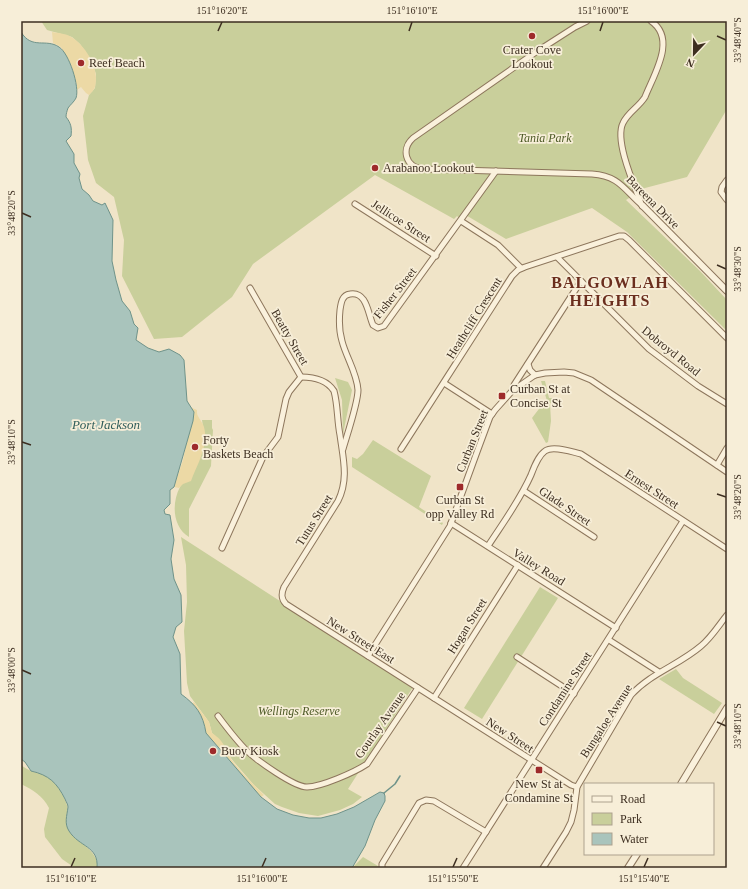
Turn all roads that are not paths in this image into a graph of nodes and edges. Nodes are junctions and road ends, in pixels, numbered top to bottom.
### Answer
1 (587, 21) edge
2 (651, 21) edge
3 (496, 171) junction
4 (727, 180) edge
5 (635, 187) junction
6 (629, 193) junction
7 (727, 200) edge
8 (355, 204) dead end
9 (643, 206) junction
10 (461, 221) junction
11 (436, 256) junction
12 (557, 257) junction
13 (521, 268) junction
14 (581, 281) junction
15 (250, 288) dead end
16 (727, 291) edge
17 (727, 338) edge
18 (528, 364) junction
19 (535, 375) junction
20 (301, 377) junction
21 (444, 383) junction
22 (512, 391) junction
23 (727, 404) edge
24 (492, 414) junction
25 (727, 448) edge
26 (401, 449) dead end
27 (343, 450) junction
28 (717, 465) junction
29 (727, 472) edge
30 (524, 491) junction
31 (683, 521) junction
32 (451, 524) junction
33 (594, 537) dead end
34 (488, 546) junction
35 (222, 548) dead end
36 (727, 549) edge
37 (518, 565) junction
38 (281, 595) joint
39 (727, 615) edge
40 (616, 628) junction
41 (609, 640) junction
42 (368, 656) junction
43 (517, 657) dead end
44 (659, 672) junction
45 (418, 688) junction
46 (574, 694) junction
47 (434, 698) junction
48 (726, 712) edge
49 (218, 716) dead end
50 (532, 760) junction
51 (681, 783) edge
52 (577, 787) junction
53 (486, 832) junction
54 (636, 855) edge
55 (382, 866) edge
56 (464, 868) edge
57 (543, 868) edge
58 (628, 868) edge

1 - 3 street, Bareena Drive
2 - 5 street
3 - 6 street, Bareena Drive
3 - 10 street, Fisher Street
4 - 7 street
5 - 6 street
5 - 9 street
6 - 9 street, Bareena Drive
8 - 11 street, Jellicoe Street
9 - 16 street, Bareena Drive
10 - 11 street, Fisher Street
10 - 13 street
11 - 27 street, Fisher Street
12 - 13 street
12 - 14 street, Dobroyd Road
12 - 17 street
13 - 21 street, Heathcliff Crescent
14 - 18 street
14 - 23 street, Dobroyd Road
15 - 20 street, Beatty Street
18 - 19 street
18 - 22 street
19 - 22 street, Curban Street
19 - 28 street, Curban Street
20 - 27 street
20 - 35 street, Beatty Street
21 - 24 street
21 - 26 street, Heathcliff Crescent
22 - 24 street, Curban Street
24 - 32 street, Curban Street
25 - 28 street
27 - 38 street, Tutus Street
28 - 29 street, Curban Street
30 - 31 street, Ernest Street
30 - 33 street, Glade Street
30 - 34 street
31 - 36 street, Ernest Street
31 - 40 street, Condamine Street
32 - 34 street, Valley Road
32 - 42 street, Curban Street
34 - 37 street, Valley Road
37 - 40 street, Valley Road
37 - 47 street, Hogan Street
38 - 42 street, New Street East
39 - 44 street, Bungaloe Avenue
40 - 41 street, Condamine Street
41 - 44 street
41 - 46 street, Condamine Street
42 - 45 street, New Street East
43 - 46 street
44 - 52 street, Bungaloe Avenue
45 - 47 street, New Street East
45 - 49 street, Gourlay Avenue
46 - 50 street, Condamine Street
47 - 50 street, New Street
48 - 51 street
50 - 52 street, New Street
50 - 53 street, Condamine Street
52 - 57 street, Bungaloe Avenue
53 - 55 street
53 - 56 street, Condamine Street
54 - 58 street

